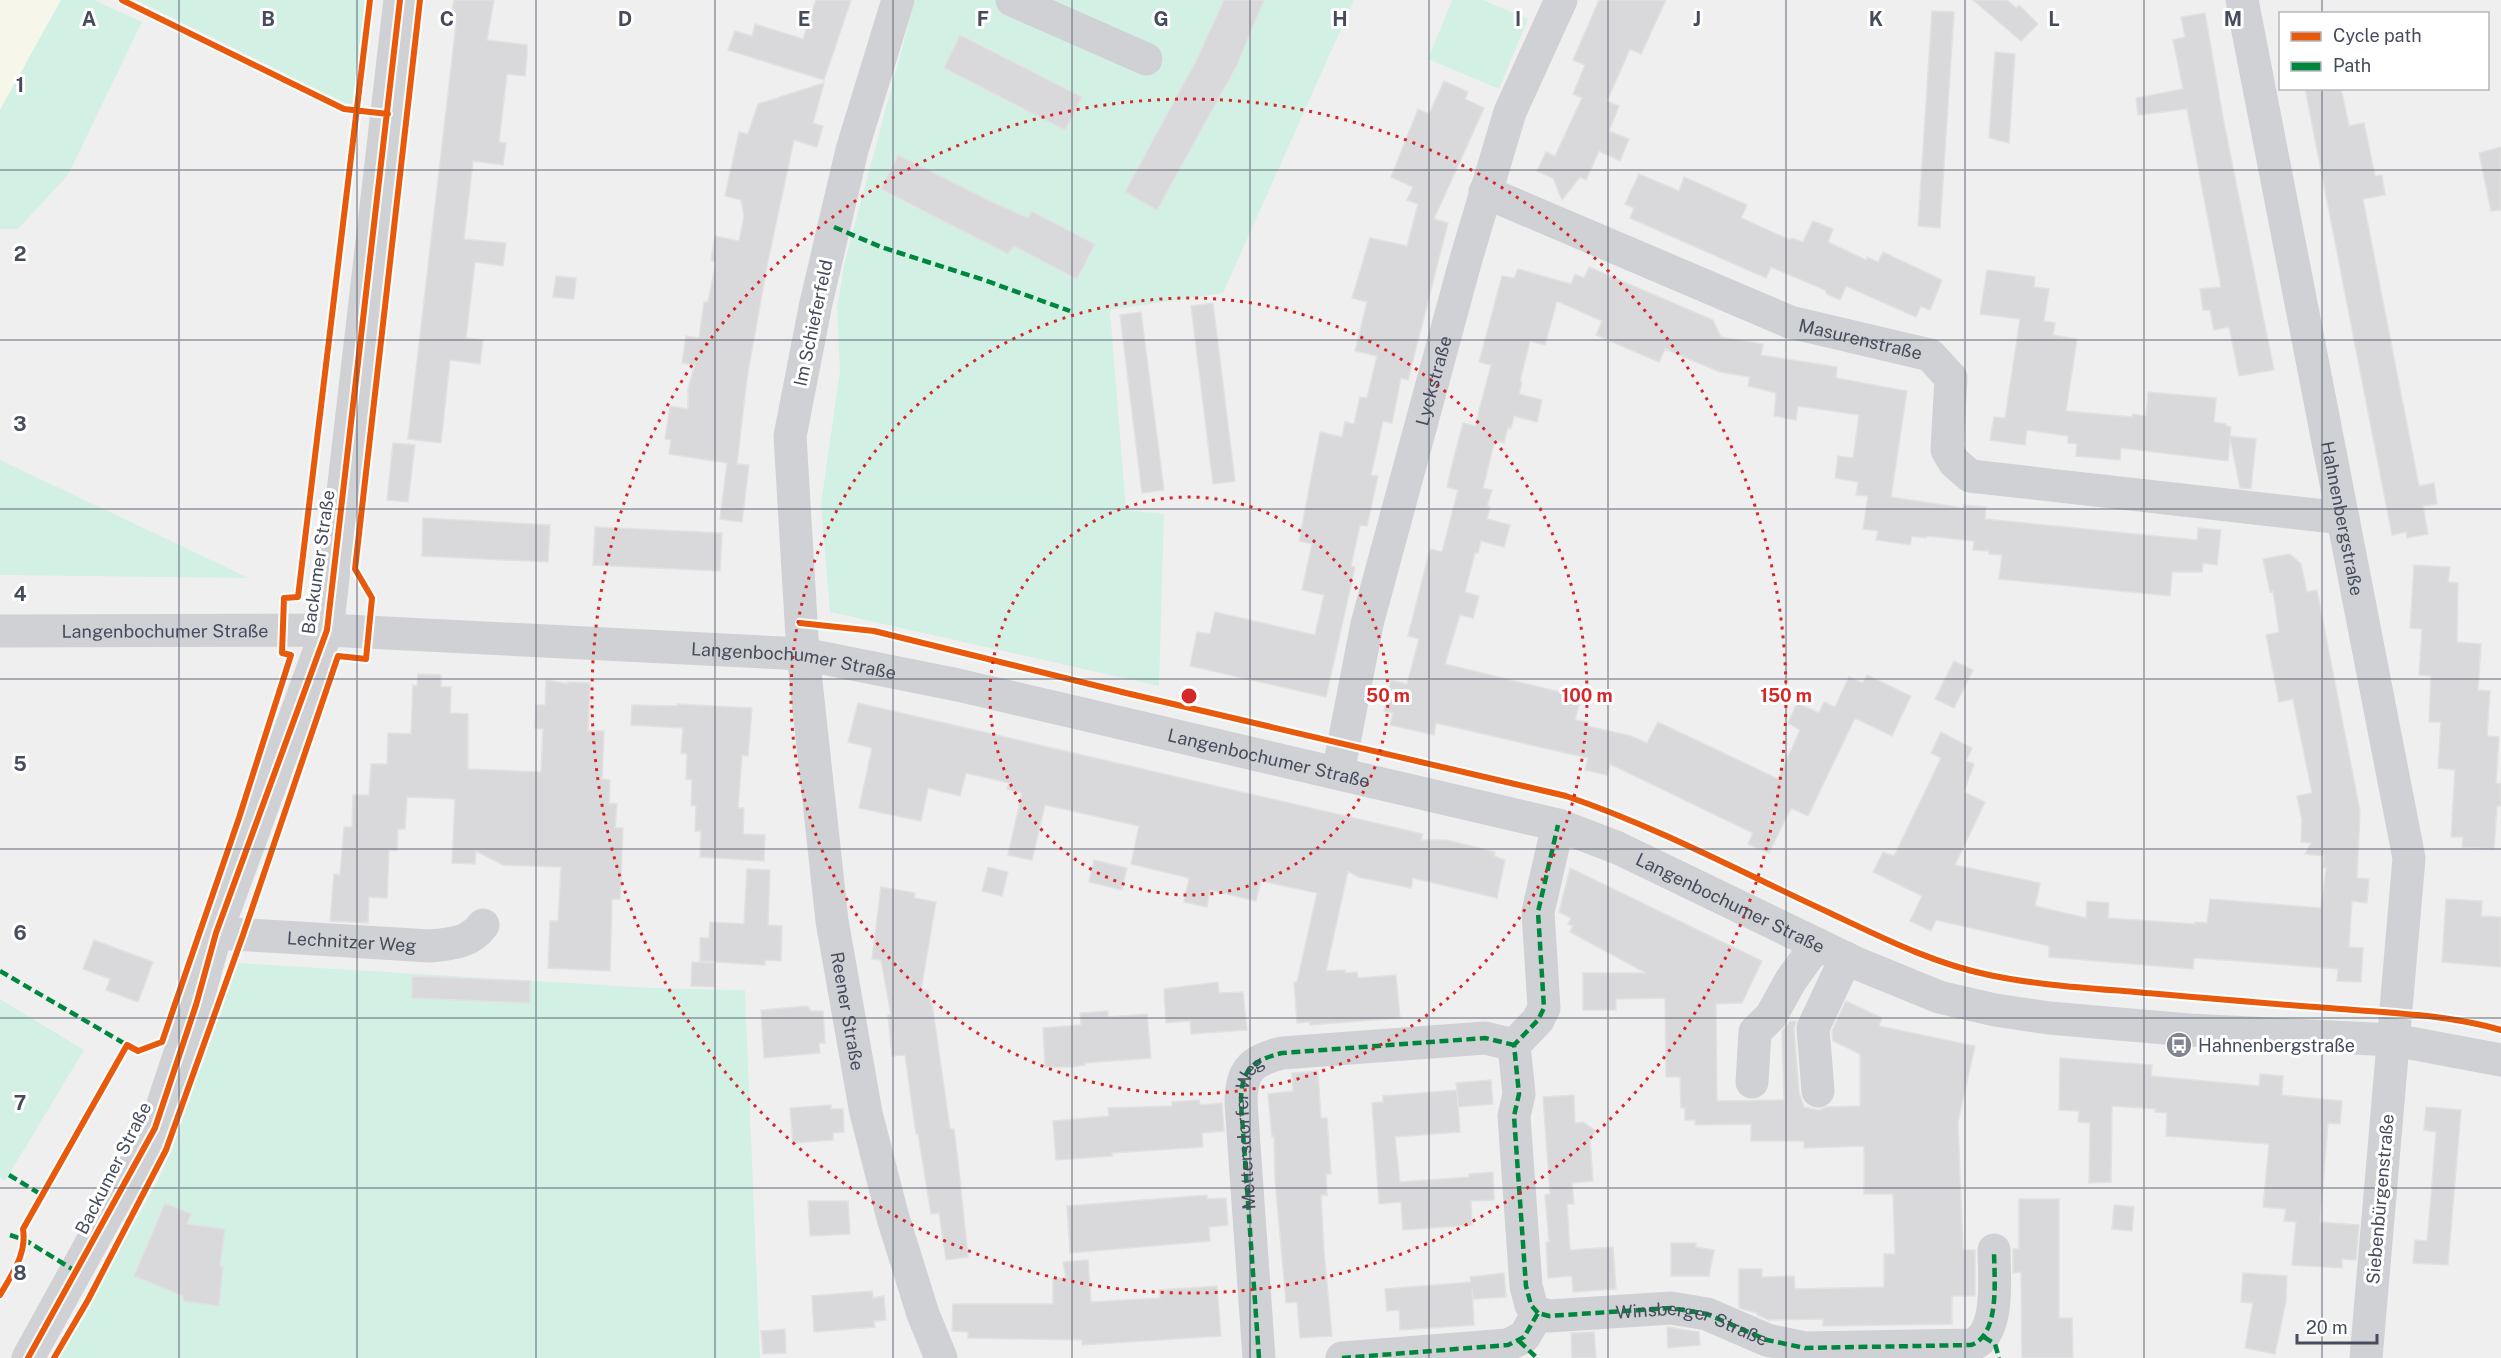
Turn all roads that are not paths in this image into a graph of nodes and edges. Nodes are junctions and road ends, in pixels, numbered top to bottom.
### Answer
1 (400, 0) edge
2 (898, 0) edge
3 (1012, 0) edge
4 (1561, 0) edge
5 (2242, 0) edge
6 (1146, 59) dead end
7 (1485, 192) junction
8 (2343, 518) junction
9 (327, 630) junction
10 (0, 632) edge
11 (803, 654) junction
12 (1338, 773) junction
13 (1558, 825) junction
14 (483, 925) dead end
15 (216, 933) junction
16 (1817, 944) junction
17 (1846, 958) junction
18 (2394, 1040) junction
19 (1514, 1045) junction
20 (2501, 1060) edge
21 (1752, 1082) dead end
22 (1818, 1091) dead end
23 (1994, 1250) dead end
24 (1538, 1313) junction
25 (1992, 1348) edge
26 (1511, 1351) edge
27 (28, 1358) edge
28 (941, 1358) edge
29 (1259, 1358) edge
30 (1342, 1358) edge
31 (2366, 1358) edge

1 - 9 street, Backumer Straße
2 - 11 street, Im Schieferfeld
3 - 6 street
4 - 7 street, Lyckstraße
5 - 8 street, Hahnenbergstraße
7 - 8 street, Masurenstraße
7 - 12 street, Lyckstraße
8 - 18 street, Hahnenbergstraße
9 - 10 street, Langenbochumer Straße
9 - 11 street, Langenbochumer Straße
9 - 15 street, Backumer Straße
11 - 12 street, Langenbochumer Straße
11 - 28 street, Reener Straße
12 - 13 street, Langenbochumer Straße
13 - 16 street, Langenbochumer Straße
13 - 19 street
14 - 15 street, Lechnitzer Weg
15 - 27 street, Backumer Straße
16 - 17 street, Langenbochumer Straße
16 - 21 street
17 - 18 street, Langenbochumer Straße
17 - 22 street
18 - 20 street, Langenbochumer Straße
18 - 31 street, Siebenbürgenstraße
19 - 24 street
19 - 29 street, Mettersdorfer Weg
23 - 25 street, Winsberger Straße
24 - 25 street, Winsberger Straße
24 - 26 street
26 - 30 street

